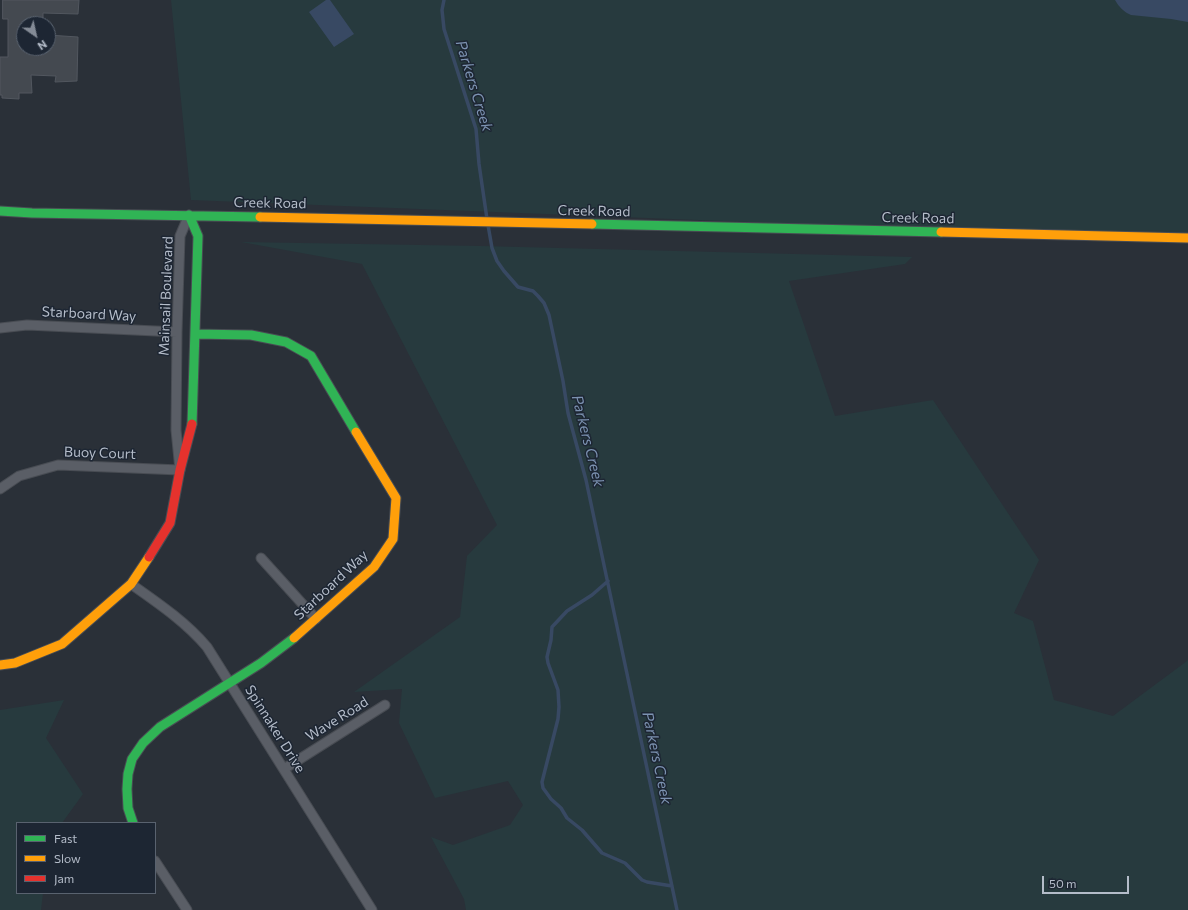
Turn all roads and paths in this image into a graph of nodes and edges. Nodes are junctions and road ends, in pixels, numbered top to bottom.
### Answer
1 (0, 211) edge
2 (189, 215) junction
3 (1188, 238) edge
4 (0, 328) edge
5 (177, 332) junction
6 (195, 334) junction
7 (180, 470) junction
8 (0, 489) edge
9 (261, 558) dead end
10 (131, 584) junction
11 (316, 619) junction
12 (0, 665) edge
13 (229, 683) junction
14 (386, 705) dead end
15 (284, 769) junction
16 (133, 822) edge
17 (156, 863) edge
18 (187, 910) edge
19 (372, 910) edge

1 - 2 street, Creek Road
2 - 3 street, Creek Road
2 - 5 street, Mainsail Boulevard
2 - 6 street, Mainsail Boulevard
4 - 5 street, Starboard Way
5 - 7 street, Mainsail Boulevard
6 - 7 street, Mainsail Boulevard
6 - 11 street, Starboard Way
7 - 8 street, Buoy Court
7 - 10 street, Mainsail Boulevard
9 - 11 street
10 - 12 street, Mainsail Boulevard
10 - 13 street, Spinnaker Drive
11 - 13 street, Starboard Way
13 - 15 street, Spinnaker Drive
13 - 16 street, Starboard Way
14 - 15 street, Wave Road
15 - 19 street, Spinnaker Drive
17 - 18 street

